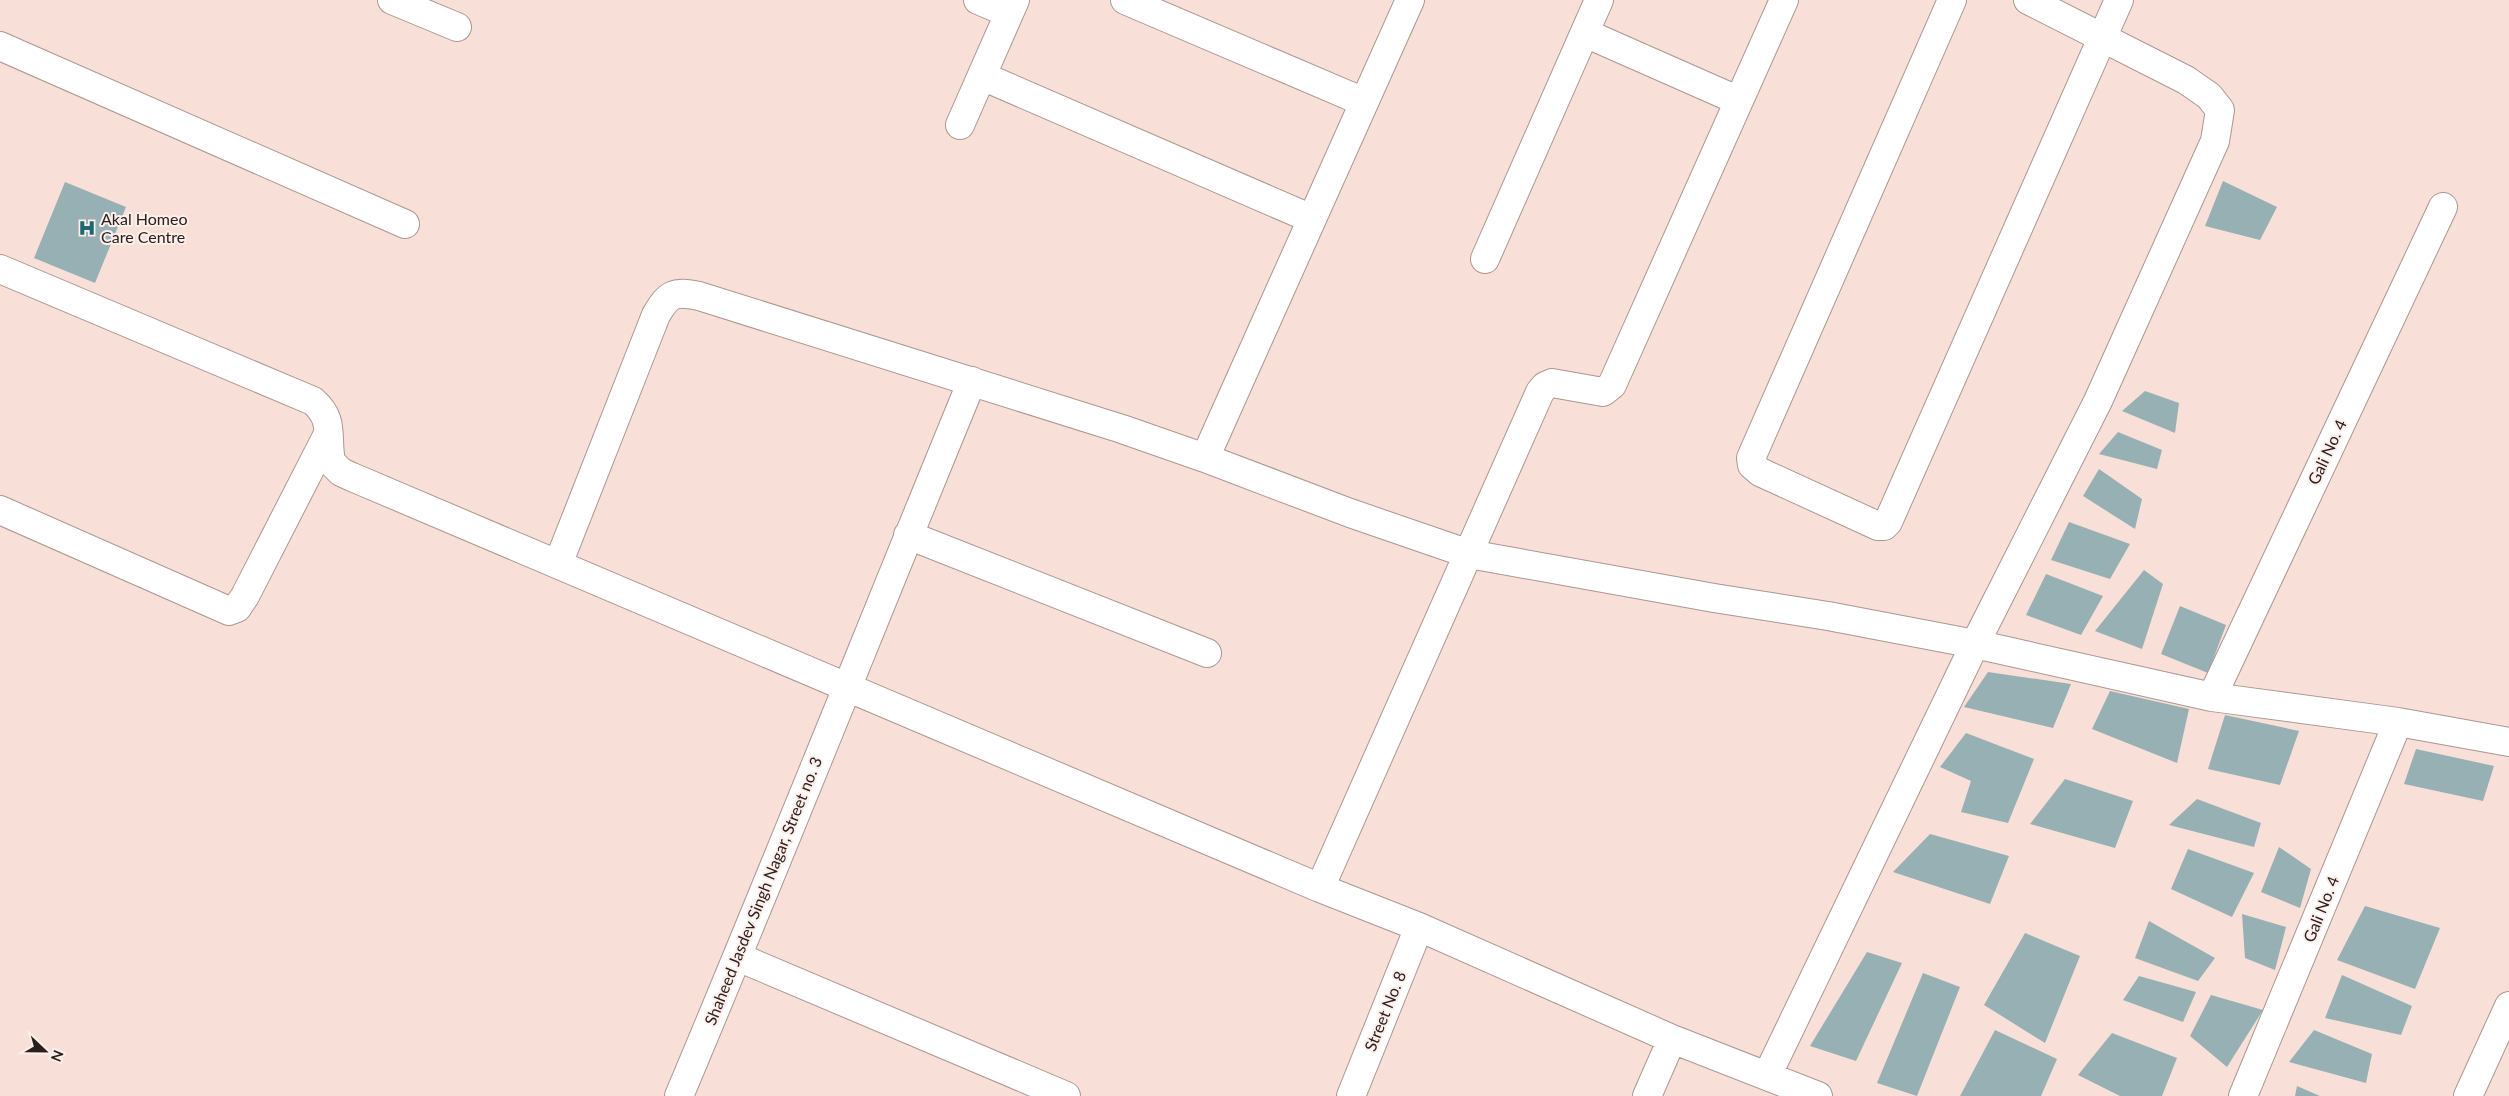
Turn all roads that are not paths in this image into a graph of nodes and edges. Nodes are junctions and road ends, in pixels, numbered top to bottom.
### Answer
1 (392, 0) edge
2 (978, 0) edge
3 (1125, 0) edge
4 (1410, 0) edge
5 (1599, 0) edge
6 (1784, 0) edge
7 (1952, 0) edge
8 (2028, 0) edge
9 (2119, 0) edge
10 (1012, 6) edge
11 (457, 27) dead end
12 (1585, 33) junction
13 (2102, 37) junction
14 (0, 46) edge
15 (982, 76) junction
16 (1737, 100) junction
17 (1364, 102) junction
18 (960, 125) dead end
19 (2443, 207) dead end
20 (1312, 220) junction
21 (405, 224) dead end
22 (1485, 259) dead end
23 (0, 269) edge
24 (972, 381) junction
25 (329, 432) junction
26 (1205, 458) junction
27 (0, 510) edge
28 (908, 535) junction
29 (1469, 554) junction
30 (558, 564) junction
31 (1975, 644) junction
32 (1207, 653) dead end
33 (846, 686) junction
34 (2212, 697) junction
35 (2398, 722) junction
36 (2509, 742) edge
37 (1320, 888) junction
38 (1419, 927) junction
39 (738, 957) junction
40 (2509, 1006) edge
41 (1672, 1039) junction
42 (1767, 1076) junction
43 (679, 1096) edge
44 (1066, 1096) edge
45 (1350, 1096) edge
46 (1647, 1096) edge
47 (1818, 1096) edge
48 (2243, 1096) edge
49 (2468, 1096) edge

1 - 11 street
2 - 10 street
3 - 17 street
4 - 17 street
5 - 12 street
6 - 16 street
7 - 13 street
8 - 13 street
9 - 13 street
10 - 15 street
12 - 16 street
12 - 22 street
13 - 31 street
14 - 21 street
15 - 18 street
15 - 20 street
16 - 29 street
17 - 20 street
19 - 34 street, Gali No. 4
20 - 26 street
23 - 25 street
24 - 26 street
24 - 28 street, Shaheed Jasdev Singh Nagar, Street no. 3
24 - 30 street
25 - 27 street
25 - 30 street
26 - 29 street
28 - 32 street
28 - 33 street, Shaheed Jasdev Singh Nagar, Street no. 3
29 - 31 street
29 - 37 street
30 - 33 street
31 - 34 street
31 - 42 street
33 - 37 street
33 - 39 street, Shaheed Jasdev Singh Nagar, Street no. 3
34 - 35 street
35 - 36 street
35 - 48 street, Gali No. 4
37 - 38 street
38 - 41 street
38 - 45 street, Street No. 8
39 - 43 street, Shaheed Jasdev Singh Nagar, Street no. 3
39 - 44 street
40 - 49 street
41 - 42 street
41 - 46 street
42 - 47 street

